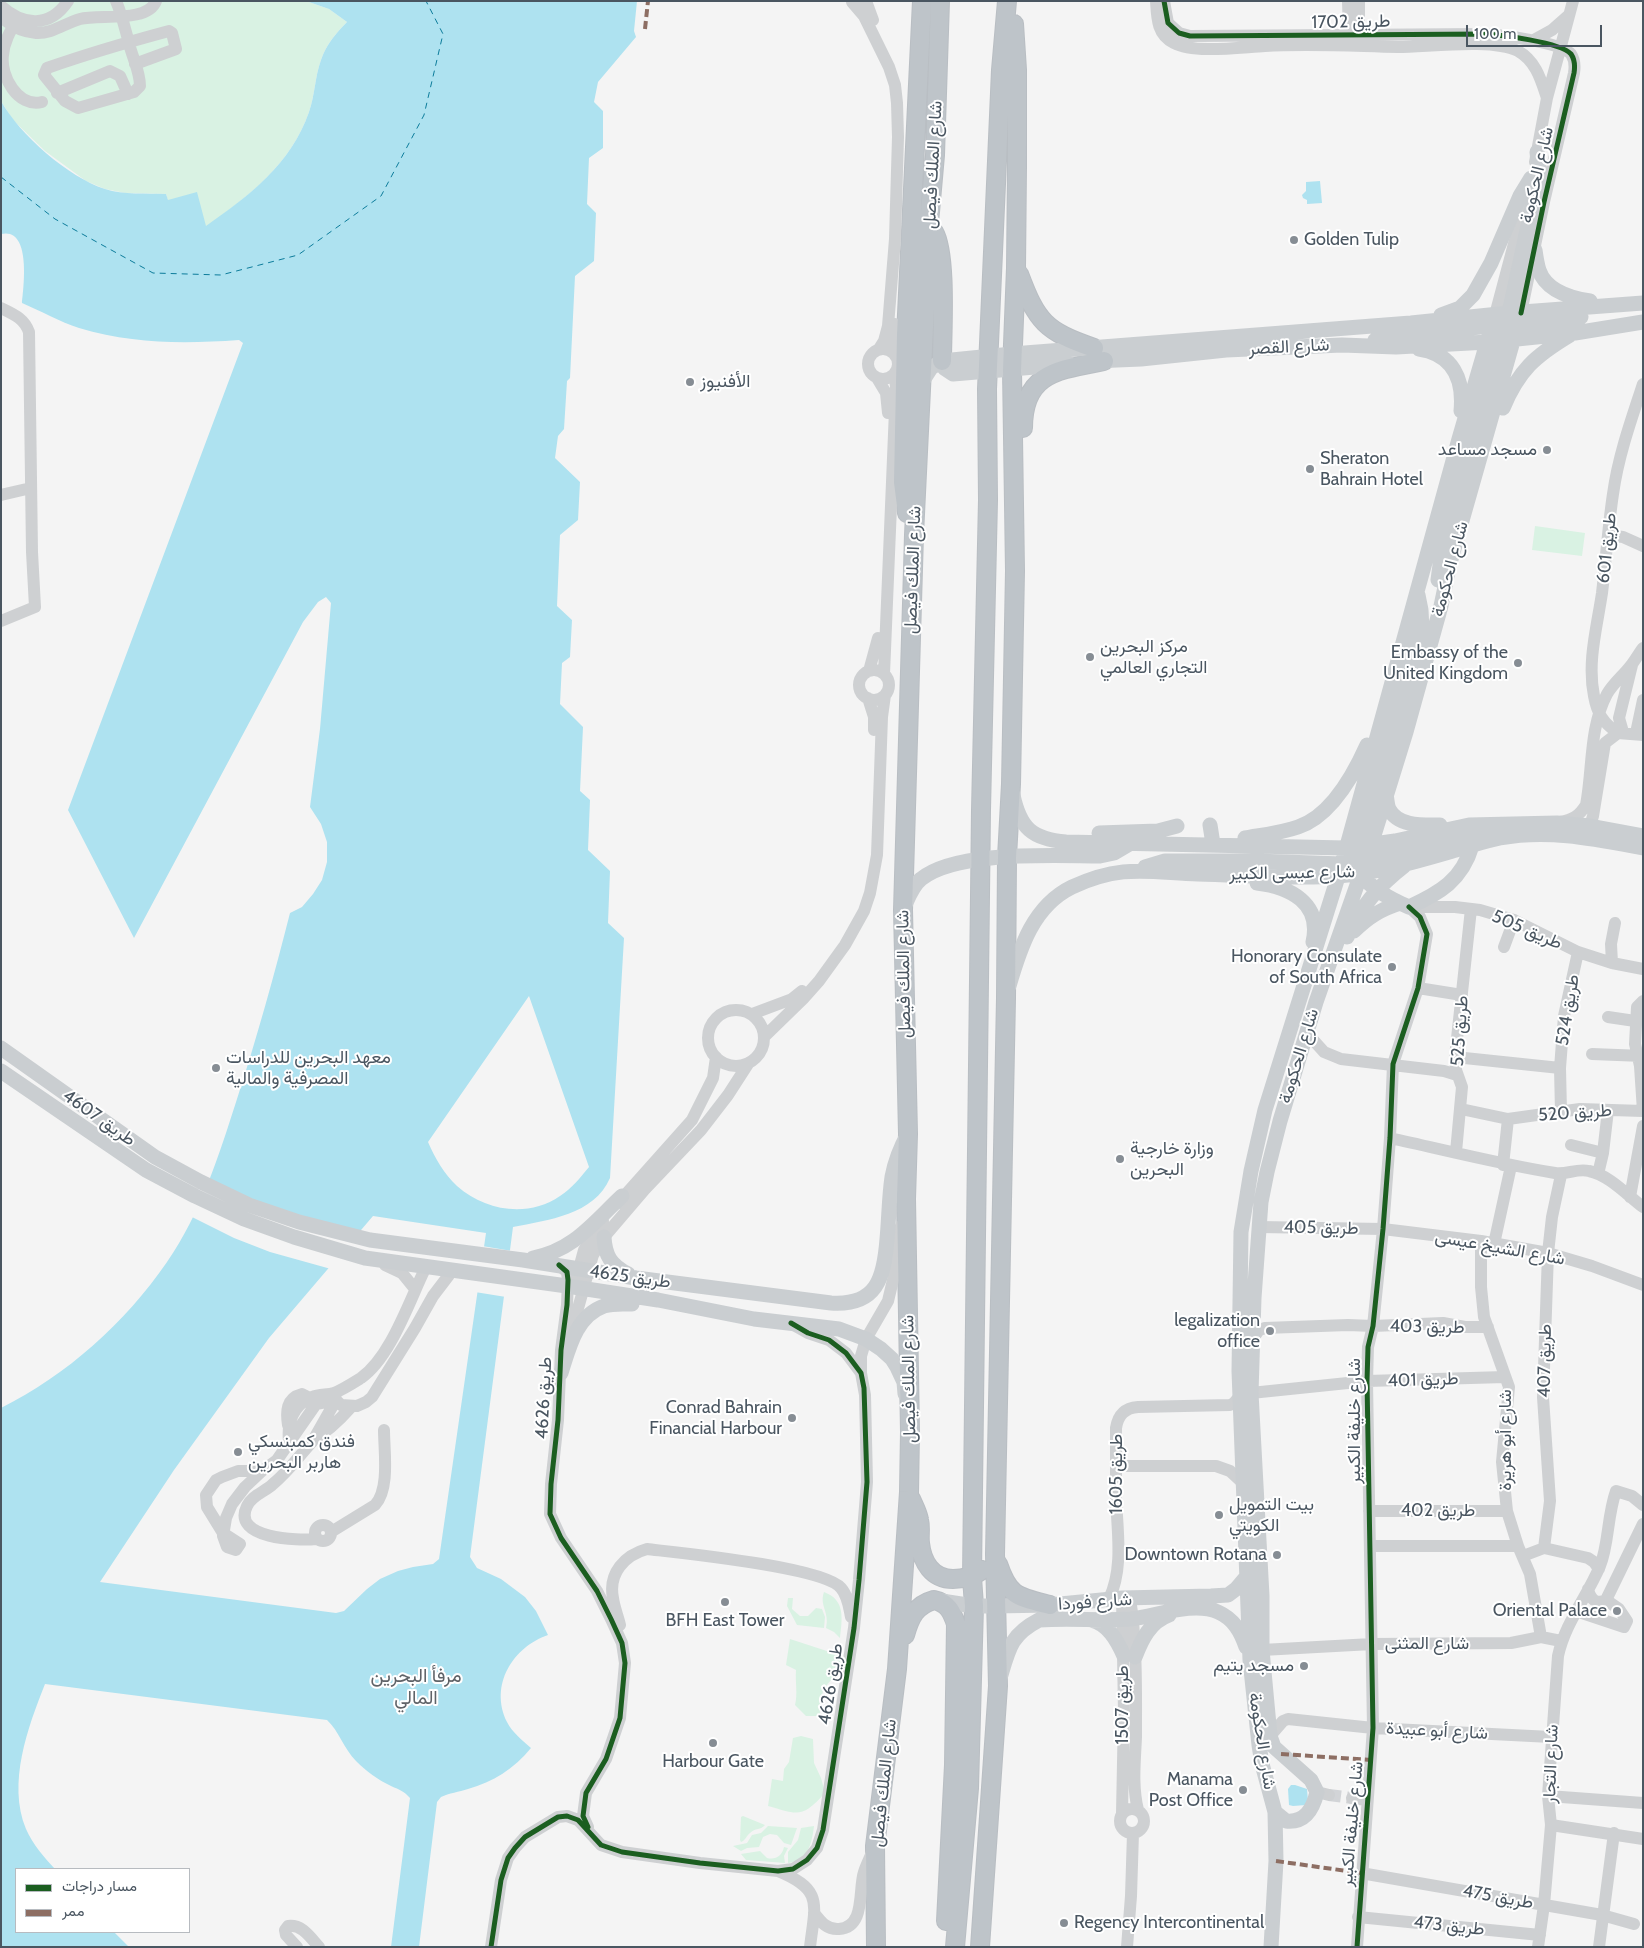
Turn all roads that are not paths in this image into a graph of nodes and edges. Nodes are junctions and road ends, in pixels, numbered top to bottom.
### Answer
1 (68, 1) edge
2 (116, 1) edge
3 (156, 1) edge
4 (852, 1) edge
5 (866, 1) edge
6 (940, 1) edge
7 (1007, 1) edge
8 (1013, 1) edge
9 (1156, 1) edge
10 (1164, 1) edge
11 (1348, 1) edge
12 (1359, 1) edge
13 (1572, 1) edge
14 (920, 4) edge
15 (1, 6) edge
16 (1569, 15) junction
17 (1, 17) edge
18 (122, 18) junction
19 (15, 22) junction
20 (1355, 41) junction
21 (1532, 41) junction
22 (128, 42) junction
23 (1235, 42) junction
24 (1561, 48) junction
25 (135, 64) junction
26 (57, 93) junction
27 (128, 94) junction
28 (1547, 98) junction
29 (42, 102) dead end
30 (1537, 152) junction
31 (1531, 178) junction
32 (929, 223) junction
33 (1535, 250) junction
34 (1016, 268) junction
35 (1643, 303) edge
36 (1612, 304) junction
37 (1643, 307) edge
38 (1, 308) edge
39 (1643, 322) edge
40 (1411, 323) junction
41 (1505, 327) junction
42 (1575, 333) junction
43 (1354, 344) junction
44 (1396, 346) junction
45 (878, 349) junction
46 (894, 354) junction
47 (1099, 354) junction
48 (942, 361) junction
49 (1012, 362) junction
50 (987, 363) junction
51 (894, 374) junction
52 (878, 378) junction
53 (922, 382) junction
54 (1643, 384) edge
55 (1490, 429) junction
56 (1458, 439) junction
57 (31, 492) junction
58 (1, 495) edge
59 (1, 502) edge
60 (914, 535) junction
61 (1608, 535) junction
62 (1643, 546) edge
63 (1015, 570) junction
64 (1417, 592) junction
65 (34, 604) junction
66 (1441, 606) junction
67 (1, 615) edge
68 (1, 621) edge
69 (1643, 648) edge
70 (1632, 665) junction
71 (869, 671) junction
72 (884, 674) junction
73 (885, 694) junction
74 (868, 698) junction
75 (1643, 700) edge
76 (1384, 710) junction
77 (1599, 714) junction
78 (1630, 733) edge
79 (1011, 784) junction
80 (1386, 794) junction
81 (1557, 823) junction
82 (1210, 825) dead end
83 (1469, 825) junction
84 (1493, 825) junction
85 (1177, 826) dead end
86 (1590, 826) junction
87 (1570, 836) junction
88 (1643, 836) edge
89 (1066, 842) junction
90 (1132, 842) junction
91 (1197, 843) junction
92 (1216, 844) junction
93 (1472, 846) junction
94 (1643, 848) edge
95 (1360, 856) junction
96 (1007, 857) junction
97 (980, 858) junction
98 (1408, 863) junction
99 (1198, 867) junction
100 (1216, 868) junction
101 (1340, 870) junction
102 (1232, 875) junction
103 (1377, 890) junction
104 (1404, 905) junction
105 (1471, 909) junction
106 (903, 910) junction
107 (1514, 920) junction
108 (1615, 923) dead end
109 (1346, 938) junction
110 (1504, 947) dead end
111 (1578, 952) junction
112 (1330, 958) junction
113 (1612, 963) junction
114 (1643, 969) edge
115 (1418, 988) junction
116 (1462, 995) junction
117 (1301, 997) junction
118 (1006, 998) junction
119 (1642, 1002) edge
120 (752, 1014) junction
121 (1608, 1017) dead end
122 (1635, 1022) junction
123 (1306, 1032) junction
124 (765, 1036) junction
125 (1, 1048) edge
126 (1592, 1054) dead end
127 (1640, 1056) edge
128 (716, 1057) junction
129 (1455, 1057) junction
130 (748, 1064) junction
131 (1393, 1064) junction
132 (1560, 1068) junction
133 (1, 1071) edge
134 (1457, 1075) junction
135 (1461, 1109) junction
136 (1608, 1110) junction
137 (1643, 1111) edge
138 (1561, 1112) junction
139 (1508, 1119) junction
140 (1643, 1126) edge
141 (908, 1134) junction
142 (1390, 1138) junction
143 (1571, 1145) dead end
144 (1456, 1152) junction
145 (1603, 1153) junction
146 (1507, 1165) junction
147 (1561, 1174) junction
148 (1598, 1174) junction
149 (198, 1189) junction
150 (622, 1196) junction
151 (1630, 1197) junction
152 (906, 1199) junction
153 (1643, 1206) edge
154 (1259, 1227) junction
155 (1383, 1229) junction
156 (604, 1237) junction
157 (1487, 1243) junction
158 (347, 1253) junction
159 (1548, 1253) junction
160 (518, 1259) junction
161 (385, 1265) junction
162 (559, 1265) junction
163 (583, 1270) junction
164 (424, 1271) junction
165 (471, 1273) junction
166 (449, 1275) junction
167 (636, 1278) junction
168 (1643, 1285) edge
169 (574, 1287) junction
170 (415, 1289) junction
171 (658, 1300) junction
172 (791, 1323) junction
173 (1373, 1326) junction
174 (1488, 1327) junction
175 (866, 1340) junction
176 (1252, 1340) junction
177 (561, 1373) junction
178 (861, 1373) junction
179 (1505, 1377) junction
180 (360, 1378) junction
181 (1367, 1381) junction
182 (377, 1390) junction
183 (1246, 1395) junction
184 (335, 1396) junction
185 (352, 1406) junction
186 (384, 1430) dead end
187 (910, 1432) junction
188 (314, 1440) junction
189 (290, 1441) junction
190 (1116, 1466) junction
191 (262, 1471) junction
192 (1243, 1483) junction
193 (909, 1492) junction
194 (1643, 1505) edge
195 (1369, 1511) junction
196 (1507, 1511) junction
197 (1643, 1524) edge
198 (1371, 1546) junction
199 (1544, 1548) junction
200 (1520, 1551) junction
201 (994, 1554) junction
202 (1599, 1569) junction
203 (1248, 1576) junction
204 (972, 1577) junction
205 (1588, 1589) junction
206 (1120, 1598) junction
207 (934, 1600) junction
208 (1606, 1600) junction
209 (974, 1606) junction
210 (995, 1606) junction
211 (1184, 1609) junction
212 (1576, 1611) junction
213 (1050, 1612) junction
214 (1089, 1619) junction
215 (1128, 1619) junction
216 (854, 1628) junction
217 (620, 1637) junction
218 (1541, 1637) junction
219 (1561, 1641) junction
220 (1372, 1644) junction
221 (1262, 1650) junction
222 (1129, 1656) junction
223 (1250, 1660) junction
224 (897, 1669) junction
225 (998, 1686) junction
226 (1372, 1728) junction
227 (1270, 1736) junction
228 (1551, 1737) junction
229 (1548, 1796) junction
230 (1352, 1798) tunnel mouth
231 (1367, 1800) junction
232 (1643, 1803) edge
233 (1138, 1810) junction
234 (1275, 1812) junction
235 (1122, 1813) junction
236 (1550, 1825) junction
237 (1134, 1833) junction
238 (1614, 1833) junction
239 (592, 1836) junction
240 (1643, 1838) edge
241 (875, 1846) junction
242 (778, 1871) junction
243 (1361, 1873) junction
244 (1544, 1905) junction
245 (814, 1913) junction
246 (1602, 1915) junction
247 (1358, 1918) junction
248 (1634, 1924) dead end
249 (1539, 1941) edge
250 (297, 1947) edge
251 (319, 1947) edge
252 (491, 1947) edge
253 (810, 1947) edge
254 (876, 1947) edge
255 (947, 1947) edge
256 (955, 1947) edge
257 (980, 1947) edge
258 (1127, 1947) edge
259 (1271, 1947) edge
260 (1357, 1947) edge
261 (1599, 1947) edge

1 - 19 street
2 - 18 street
3 - 18 street
4 - 45 street
5 - 46 street
6 - 32 highway, شارع الملك فيصل
7 - 50 highway
8 - 34 highway
9 - 23 street, طريق 1702
10 - 23 street, طريق 1702
11 - 20 street
12 - 20 street
13 - 16 street
14 - 60 highway
15 - 19 street
16 - 21 street
16 - 24 street
17 - 19 street
18 - 19 street
18 - 22 street
19 - 29 street
20 - 21 street, طريق 1702
20 - 23 street, طريق 1702
20 - 28 street, طريق 1702
21 - 24 street, طريق 1702
22 - 25 street
22 - 25 street
22 - 26 street
24 - 28 street, شارع الحكومة
24 - 33 street, شارع الحكومة
25 - 27 street
26 - 27 street
26 - 27 street
28 - 30 street, شارع الحكومة
30 - 31 street, شارع الحكومة
30 - 41 main road
31 - 40 main road
31 - 41 street, شارع الحكومة
32 - 48 highway
32 - 53 highway, شارع الملك فيصل
33 - 36 main road
33 - 41 street, شارع الحكومة
34 - 47 highway
34 - 49 highway
35 - 36 main road, شارع القصر
36 - 41 main road, شارع القصر
37 - 41 main road
38 - 57 street
39 - 42 main road, شارع القصر
40 - 41 main road, شارع القصر
40 - 47 main road, شارع القصر
41 - 42 main road, شارع القصر
41 - 43 main road
41 - 44 main road, شارع القصر
41 - 55 main road, شارع الحكومة
41 - 56 main road, شارع الحكومة
41 - 66 main road
42 - 55 main road
43 - 44 main road, شارع القصر
43 - 47 main road, شارع القصر
44 - 56 main road
45 - 46 street
45 - 52 street
46 - 51 street
47 - 49 main road, شارع القصر
47 - 63 highway
48 - 50 main road, شارع القصر
48 - 53 main road
49 - 50 main road, شارع القصر
49 - 63 highway
50 - 97 highway
51 - 52 street
51 - 72 street
52 - 71 street
53 - 60 highway, شارع الملك فيصل
54 - 61 street, طريق 601
55 - 66 main road, شارع الحكومة
56 - 64 main road, شارع الحكومة
57 - 58 street
57 - 59 street
57 - 65 street
60 - 106 highway, شارع الملك فيصل
61 - 62 street
61 - 77 street, طريق 601
63 - 79 highway
64 - 76 main road, شارع الحكومة
64 - 95 main road
65 - 67 street
65 - 68 street
66 - 80 main road, شارع الحكومة
69 - 70 street
70 - 77 street
70 - 78 street
71 - 72 street
71 - 74 street
72 - 73 street
73 - 74 street
73 - 124 street
74 - 120 street
75 - 78 street
76 - 92 main road
76 - 95 main road, شارع الحكومة
77 - 78 street
77 - 81 street
78 - 86 street
79 - 89 main road, شارع عيسى الكبير
79 - 96 highway
80 - 83 main road
80 - 95 main road, شارع الحكومة
81 - 84 main road, شارع عيسى الكبير
81 - 86 main road, شارع عيسى الكبير
82 - 92 main road
83 - 84 main road, شارع عيسى الكبير
83 - 95 main road, شارع عيسى الكبير
84 - 95 main road
85 - 89 main road
86 - 87 street
86 - 88 main road, شارع عيسى الكبير
87 - 93 main road, شارع عيسى الكبير
87 - 94 main road, شارع عيسى الكبير
89 - 90 main road, شارع عيسى الكبير
90 - 91 main road, شارع عيسى الكبير
90 - 96 main road, شارع عيسى الكبير
91 - 92 main road, شارع عيسى الكبير
91 - 99 main road
92 - 95 main road, شارع عيسى الكبير
92 - 100 main road
93 - 98 main road, شارع عيسى الكبير
93 - 104 main road
95 - 98 main road, شارع عيسى الكبير
95 - 101 main road
95 - 103 main road
95 - 112 main road, شارع الحكومة
96 - 97 main road, شارع عيسى الكبير
96 - 118 highway
97 - 106 main road, شارع عيسى الكبير
97 - 204 highway
98 - 103 main road
99 - 100 main road, شارع عيسى الكبير
99 - 118 main road, شارع عيسى الكبير
100 - 101 main road
100 - 102 main road, شارع عيسى الكبير
101 - 102 main road, شارع عيسى الكبير
101 - 117 main road, شارع الحكومة
102 - 117 main road
103 - 104 main road
103 - 109 main road
104 - 105 street, طريق 505
104 - 109 main road
104 - 115 street, شارع خليفة الكبير
105 - 107 street, طريق 505
105 - 116 street, طريق 525
106 - 141 highway, شارع الملك فيصل
107 - 110 street
107 - 111 street, طريق 505
108 - 113 street
109 - 112 main road
111 - 113 street, طريق 505
111 - 132 street, طريق 524
112 - 123 main road, شارع الحكومة
113 - 114 street, طريق 505
115 - 116 street
115 - 131 street, شارع خليفة الكبير
116 - 129 street, طريق 525
117 - 183 main road, شارع الحكومة
118 - 201 highway
119 - 122 street
120 - 124 street
120 - 128 street
121 - 122 street
122 - 127 street
123 - 131 street
123 - 154 main road, شارع الحكومة
124 - 130 street
125 - 149 main road, طريق 4607
126 - 127 street
127 - 137 street
128 - 130 street
128 - 150 street
129 - 132 street
129 - 134 street, طريق 525
130 - 156 street
131 - 134 street
131 - 142 street, شارع خليفة الكبير
132 - 138 street, طريق 524
133 - 149 main road, طريق 4607
134 - 135 street, طريق 525
135 - 139 street, طريق 520
135 - 144 street, طريق 525
136 - 137 street, طريق 520
136 - 138 street, طريق 520
136 - 145 street
138 - 139 street, طريق 520
139 - 146 street
140 - 151 street
141 - 152 highway, شارع الملك فيصل
141 - 167 main road, طريق 4625
142 - 144 street
142 - 155 street, شارع خليفة الكبير
143 - 145 street
144 - 146 street
145 - 148 street
146 - 147 street
146 - 157 street
147 - 148 street
147 - 159 street, طريق 407
148 - 151 street
149 - 158 main road, طريق 4625
149 - 160 main road, طريق 4625
150 - 160 main road
150 - 163 street
151 - 153 street
152 - 175 street, طريق 4626
152 - 187 highway, شارع الملك فيصل
154 - 155 street, طريق 405
154 - 176 main road, شارع الحكومة
155 - 157 street, شارع الشيخ عيسى
155 - 173 street, شارع خليفة الكبير
156 - 163 street
156 - 167 main road
157 - 159 street, شارع الشيخ عيسى
157 - 174 street, شارع أبو هريرة
158 - 161 street
158 - 165 main road, طريق 4625
159 - 168 street, شارع الشيخ عيسى
159 - 199 street, طريق 407
160 - 162 main road, طريق 4625
161 - 164 street
161 - 170 street
162 - 163 main road, طريق 4625
162 - 169 street
163 - 167 main road, طريق 4625
163 - 169 street, طريق 4626
164 - 166 street
164 - 170 street
165 - 166 street
165 - 169 main road, طريق 4625
166 - 182 street
169 - 171 main road, طريق 4625
169 - 177 street, طريق 4626
170 - 180 street
171 - 172 main road, طريق 4625
171 - 177 main road
172 - 175 main road, طريق 4625
172 - 178 street, طريق 4626
173 - 174 street, طريق 403
173 - 176 street, طريق 403
173 - 181 street, شارع خليفة الكبير
174 - 179 street, شارع أبو هريرة
175 - 178 street, طريق 4626
175 - 187 main road, طريق 4625
176 - 183 main road, شارع الحكومة
177 - 217 street, طريق 4626
178 - 216 street, طريق 4626
179 - 181 street, طريق 401
179 - 196 street, شارع أبو هريرة
180 - 182 street
180 - 184 street
181 - 183 street, طريق 401
181 - 195 street, شارع خليفة الكبير
182 - 185 street
183 - 190 street, طريق 1605
183 - 192 main road, شارع الحكومة
183 - 221 main road, شارع الحكومة
184 - 185 street
184 - 188 street
184 - 189 street
184 - 189 street
185 - 188 street
186 - 188 street
187 - 193 highway, شارع الملك فيصل
189 - 191 street
190 - 192 street
190 - 206 street, طريق 1605
191 - 191 street
192 - 203 main road, شارع الحكومة
193 - 204 highway
193 - 224 highway, شارع الملك فيصل
194 - 202 street, شارع التجار
195 - 196 street, طريق 402
195 - 198 street, شارع خليفة الكبير
196 - 200 street, شارع أبو هريرة
197 - 208 street
198 - 200 street
198 - 220 street, شارع خليفة الكبير
199 - 200 street
199 - 202 street
200 - 218 street, شارع أبو هريرة
201 - 204 highway
201 - 210 highway
201 - 213 highway
202 - 205 street, شارع التجار
203 - 206 main road, شارع فوردا
203 - 223 main road, شارع الحكومة
204 - 209 highway
205 - 208 street
205 - 212 street, شارع التجار
206 - 213 main road, شارع فوردا
206 - 215 street, طريق 1507
207 - 209 main road, شارع فوردا
207 - 224 highway
207 - 255 highway
208 - 212 street
209 - 210 main road, شارع فوردا
209 - 256 highway
210 - 213 main road, شارع فوردا
210 - 225 highway
211 - 215 main road, شارع فوردا
211 - 222 main road
211 - 223 main road, شارع فوردا
212 - 219 street, شارع التجار
213 - 214 main road, شارع فوردا
213 - 225 main road
214 - 215 main road, شارع فوردا
214 - 222 main road
215 - 222 street, طريق 1507
216 - 217 street, طريق 4626
216 - 242 street, طريق 4626
217 - 239 street, طريق 4626
218 - 219 street, شارع المثنى
218 - 220 street, شارع المثنى
219 - 228 street, شارع التجار
220 - 221 street, شارع المثنى
220 - 226 street, شارع خليفة الكبير
221 - 227 main road, شارع الحكومة
222 - 233 street, طريق 1507
222 - 235 street, طريق 1507
223 - 234 main road, شارع الحكومة
224 - 241 highway, شارع الملك فيصل
225 - 257 highway
226 - 227 street, شارع أبو عبيدة
226 - 228 street, شارع أبو عبيدة
226 - 231 street, شارع خليفة الكبير
227 - 234 main road, شارع الحكومة
228 - 229 street, شارع التجار
229 - 232 street
229 - 236 street, شارع التجار
230 - 231 street
231 - 243 street, شارع خليفة الكبير
233 - 235 street
233 - 237 street
234 - 259 main road, شارع الحكومة
235 - 237 street
236 - 238 street
236 - 244 street, شارع التجار
237 - 258 street
238 - 240 street
238 - 246 street
239 - 242 street, طريق 4626
239 - 252 street, طريق 4626
241 - 245 street
241 - 254 highway, شارع الملك فيصل
242 - 245 street, طريق 4626
243 - 244 street, طريق 475
243 - 247 street, شارع خليفة الكبير
244 - 246 street, طريق 475
244 - 249 street, شارع التجار
245 - 253 street, طريق 4626
246 - 248 street, طريق 475
246 - 261 street
247 - 249 street, طريق 473
247 - 260 street, شارع خليفة الكبير
250 - 251 street

